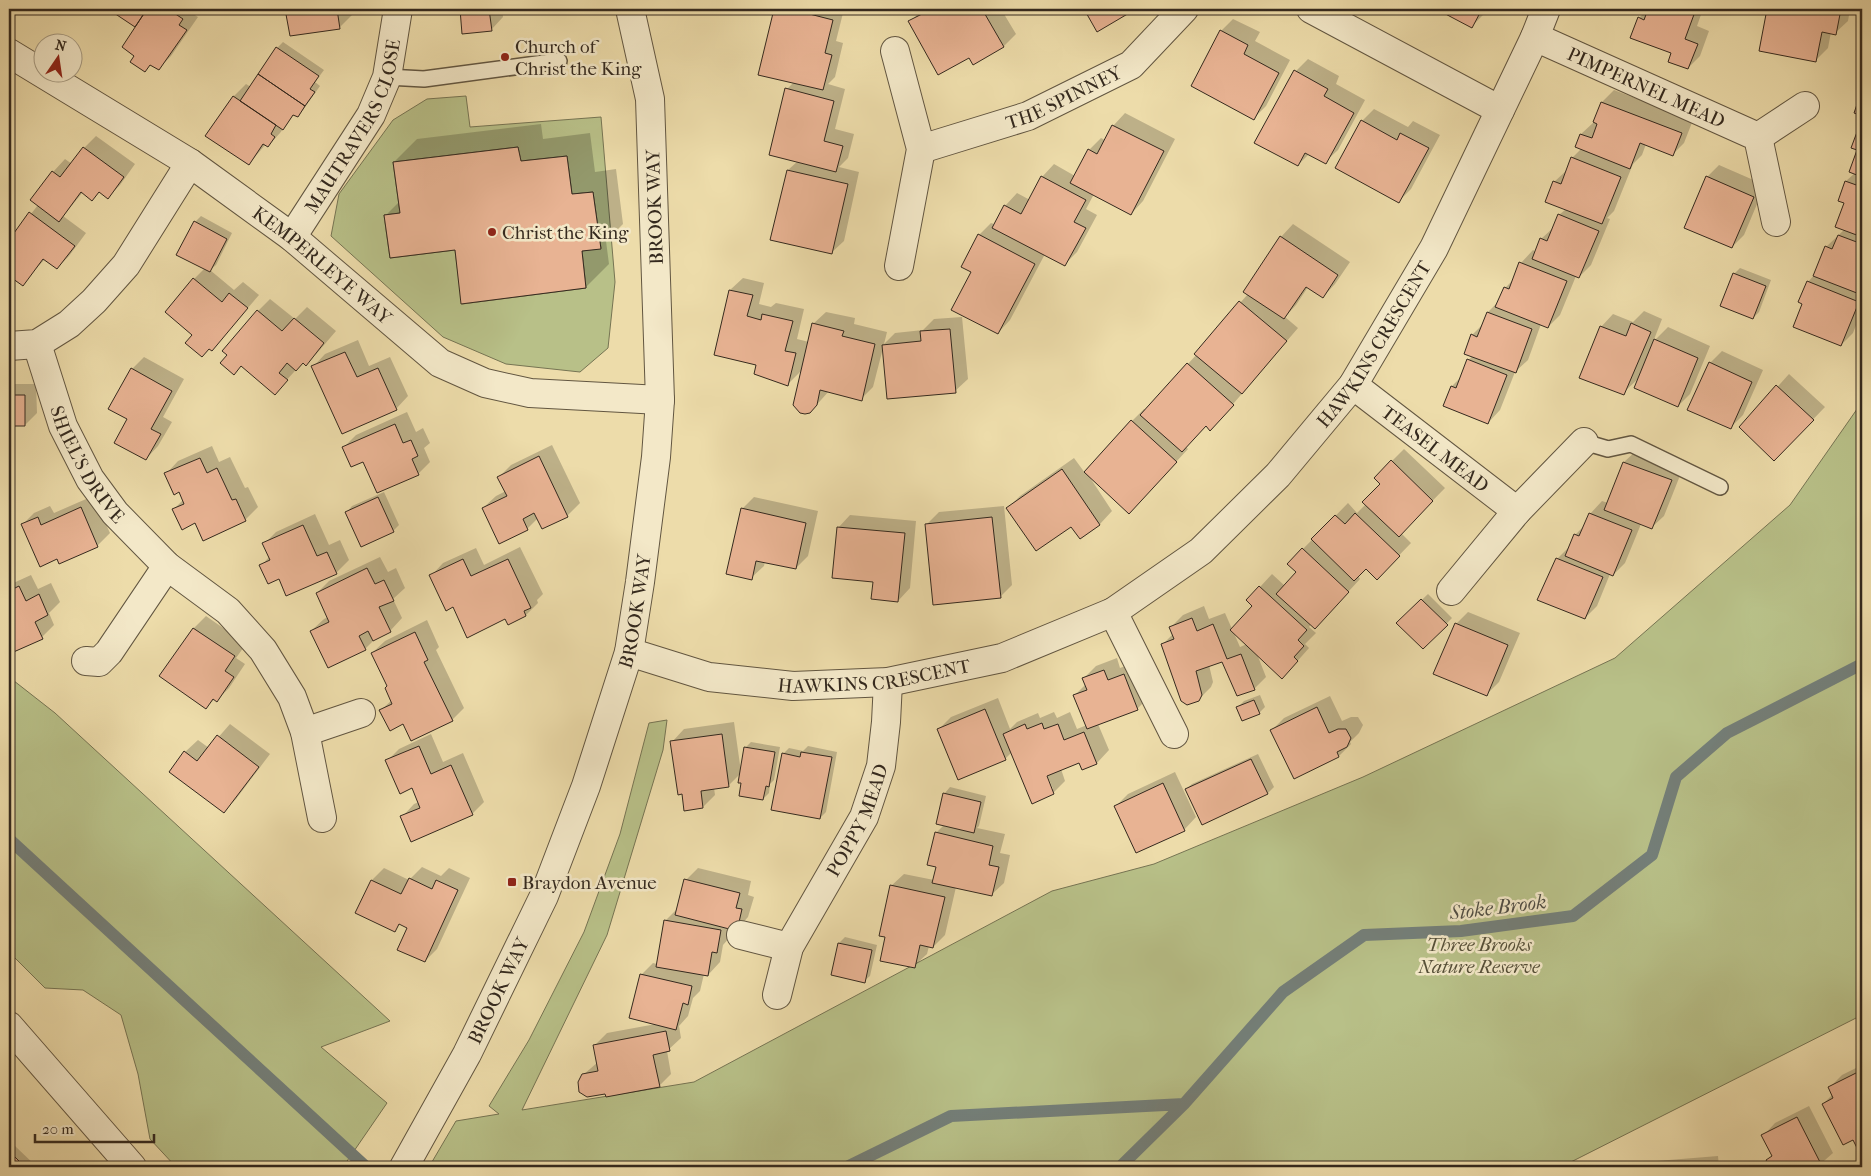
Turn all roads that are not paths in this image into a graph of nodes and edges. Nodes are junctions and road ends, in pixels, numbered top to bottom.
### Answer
1 (398, 9) edge
2 (630, 9) edge
3 (1184, 9) edge
4 (1311, 9) edge
5 (1546, 9) edge
6 (1535, 37) junction
7 (895, 51) dead end
8 (9, 53) edge
9 (559, 61) dead end
10 (387, 77) junction
11 (1805, 106) dead end
12 (1500, 110) junction
13 (1758, 137) junction
14 (921, 149) junction
15 (190, 163) junction
16 (1776, 222) dead end
17 (292, 237) junction
18 (899, 266) dead end
19 (37, 344) junction
20 (9, 346) edge
21 (1354, 385) junction
22 (660, 400) junction
23 (1584, 442) joint
24 (1720, 486) dead end
25 (1517, 511) junction
26 (167, 566) junction
27 (1451, 591) dead end
28 (1113, 612) junction
29 (629, 652) junction
30 (86, 661) dead end
31 (888, 682) junction
32 (361, 713) dead end
33 (305, 732) junction
34 (1174, 734) dead end
35 (322, 818) dead end
36 (741, 935) dead end
37 (789, 947) junction
38 (777, 995) dead end
39 (9, 1026) edge
40 (410, 1158) edge
41 (132, 1167) edge

1 - 10 street, MAUTRAVERS CLOSE
2 - 22 street, BROOK WAY
3 - 14 street, THE SPINNEY
4 - 12 street
5 - 6 street, HAWKINS CRESCENT
6 - 12 street, HAWKINS CRESCENT
6 - 13 street, PIMPERNEL MEAD
7 - 14 street
8 - 15 street, KEMPERLEYE WAY
9 - 10 lane
10 - 17 street, MAUTRAVERS CLOSE
11 - 13 street
12 - 21 street, HAWKINS CRESCENT
13 - 16 street
14 - 18 street
15 - 17 street, KEMPERLEYE WAY
15 - 19 street
17 - 22 street, KEMPERLEYE WAY
19 - 20 street
19 - 26 street, SHIEL'S DRIVE
21 - 25 street, TEASEL MEAD
21 - 28 street, HAWKINS CRESCENT
22 - 29 street, BROOK WAY
23 - 24 lane
23 - 25 street
25 - 27 street
26 - 30 street
26 - 33 street, SHIEL'S DRIVE
28 - 31 street, HAWKINS CRESCENT
28 - 34 street
29 - 31 street, HAWKINS CRESCENT
29 - 40 street, BROOK WAY
31 - 37 street, POPPY MEAD
32 - 33 street
33 - 35 street, SHIEL'S DRIVE
36 - 37 street
37 - 38 street, POPPY MEAD
39 - 41 street

